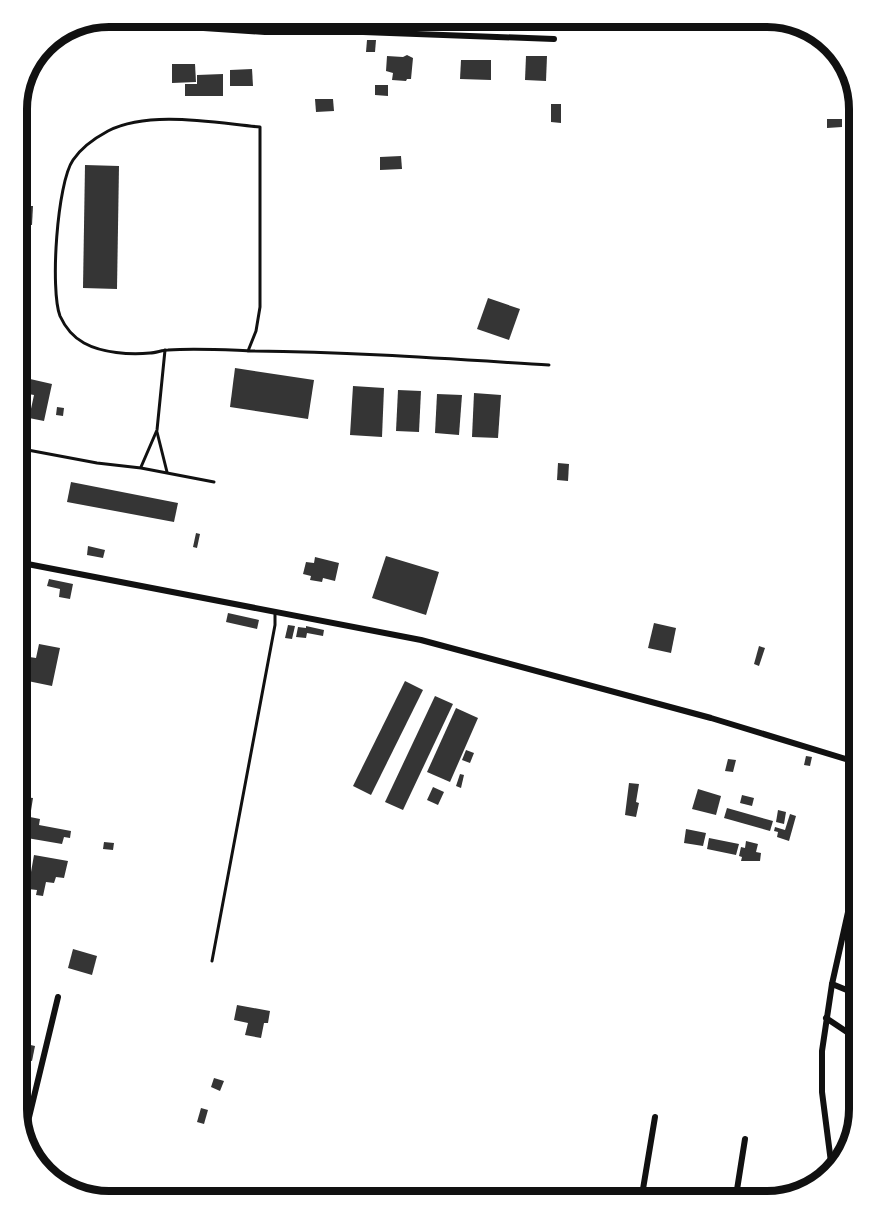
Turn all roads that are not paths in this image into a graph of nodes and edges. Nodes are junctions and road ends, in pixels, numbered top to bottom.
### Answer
1 (189, 27) edge
2 (554, 39) dead end
3 (165, 350) junction
4 (248, 351) junction
5 (549, 365) dead end
6 (157, 430) junction
7 (27, 450) edge
8 (141, 468) junction
9 (168, 473) junction
10 (214, 482) dead end
11 (27, 564) edge
12 (275, 611) junction
13 (849, 760) edge
14 (849, 911) edge
15 (212, 961) dead end
16 (832, 984) junction
17 (849, 990) edge
18 (58, 997) dead end
19 (826, 1018) junction
20 (849, 1033) edge
21 (655, 1117) dead end
22 (28, 1121) edge
23 (746, 1139) dead end
24 (831, 1160) edge
25 (643, 1191) edge
26 (737, 1191) edge

1 - 2 street
3 - 4 lane
3 - 4 lane
3 - 6 lane
4 - 5 lane
6 - 8 lane
6 - 9 lane
7 - 8 lane
8 - 9 lane
9 - 10 lane
11 - 12 street
12 - 13 street
12 - 15 lane
14 - 16 street
16 - 17 street
16 - 19 street
18 - 22 street
19 - 20 street
19 - 24 street
21 - 25 street
23 - 26 street

